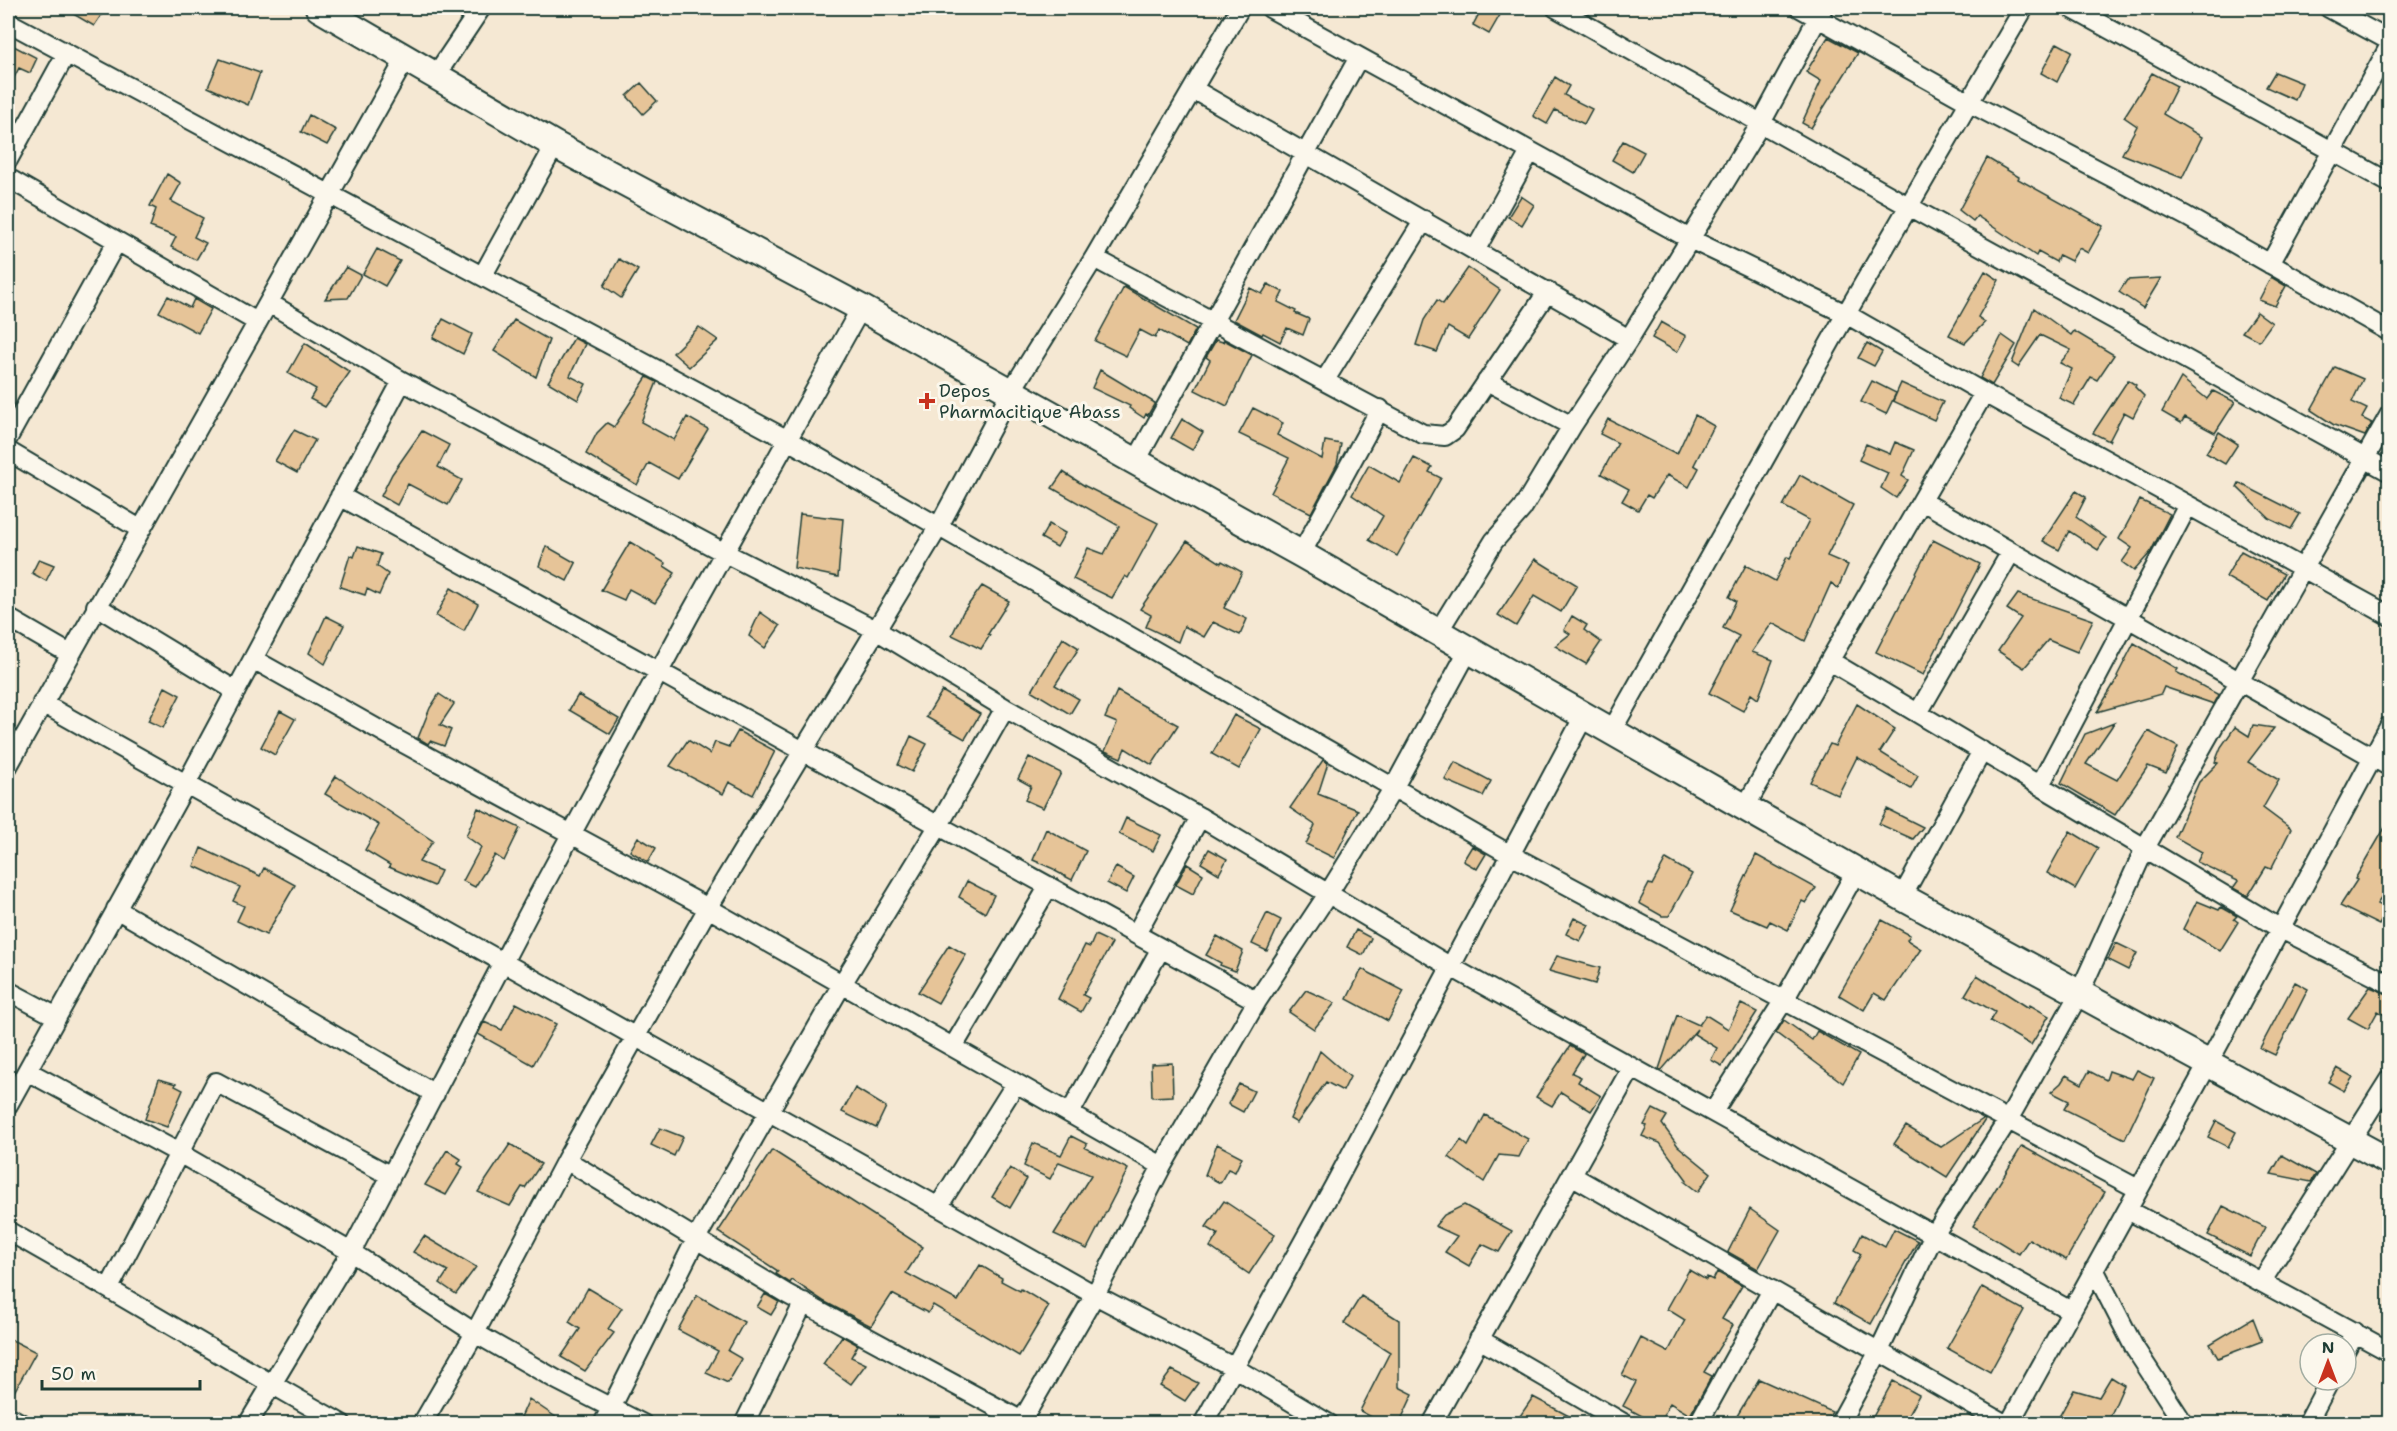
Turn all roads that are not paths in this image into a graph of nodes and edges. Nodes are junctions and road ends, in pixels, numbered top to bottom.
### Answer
1 (319, 8) edge
2 (482, 8) edge
3 (1240, 8) edge
4 (1270, 8) edge
5 (1556, 8) edge
6 (1800, 8) edge
7 (2024, 8) edge
8 (2071, 8) edge
9 (2329, 8) edge
10 (1820, 12) edge
11 (8, 22) edge
12 (2390, 43) edge
13 (66, 54) junction
14 (1359, 57) junction
15 (406, 58) junction
16 (436, 75) junction
17 (1192, 89) junction
18 (1970, 103) junction
19 (1761, 123) junction
20 (555, 145) junction
21 (2333, 150) junction
22 (1530, 152) junction
23 (1306, 153) junction
24 (8, 160) edge
25 (8, 178) edge
26 (2390, 183) edge
27 (330, 193) junction
28 (1910, 207) junction
29 (1424, 220) junction
30 (1690, 239) junction
31 (117, 241) junction
32 (1476, 249) junction
33 (1094, 258) junction
34 (2270, 264) junction
35 (483, 275) junction
36 (1548, 291) junction
37 (269, 303) junction
38 (861, 308) junction
39 (1846, 314) junction
40 (257, 322) junction
41 (1214, 322) junction
42 (2390, 332) edge
43 (1629, 339) junction
44 (1325, 380) junction
45 (402, 381) junction
46 (1487, 381) junction
47 (1010, 393) junction
48 (1984, 393) junction
49 (1380, 409) junction
50 (2390, 414) edge
51 (1572, 426) junction
52 (8, 438) edge
53 (786, 439) junction
54 (8, 451) edge
55 (2365, 458) junction
56 (1136, 461) junction
57 (2390, 472) edge
58 (340, 496) junction
59 (1922, 501) junction
60 (2188, 506) junction
61 (939, 526) junction
62 (140, 529) junction
63 (2011, 552) junction
64 (725, 554) junction
65 (1301, 554) junction
66 (2304, 569) junction
67 (96, 606) junction
68 (2390, 616) edge
69 (8, 618) edge
70 (2128, 619) junction
71 (876, 630) junction
72 (1438, 632) junction
73 (1469, 649) junction
74 (70, 654) junction
75 (253, 658) junction
76 (1830, 661) junction
77 (659, 671) junction
78 (2239, 682) junction
79 (236, 691) junction
80 (42, 703) junction
81 (1005, 708) junction
82 (1918, 713) junction
83 (1584, 716) junction
84 (2390, 725) edge
85 (1611, 732) junction
86 (804, 751) junction
87 (1982, 751) junction
88 (2372, 758) junction
89 (8, 766) edge
90 (2390, 767) edge
91 (186, 784) junction
92 (2040, 785) junction
93 (1394, 787) junction
94 (1745, 807) junction
95 (1200, 817) junction
96 (939, 825) junction
97 (572, 833) junction
98 (2145, 848) junction
99 (1509, 854) junction
100 (1857, 870) junction
101 (1049, 886) junction
102 (1328, 894) junction
103 (1902, 897) junction
104 (708, 908) junction
105 (116, 909) junction
106 (2281, 928) junction
107 (1136, 934) junction
108 (1161, 948) junction
109 (504, 964) junction
110 (1451, 967) junction
111 (842, 984) junction
112 (2390, 984) edge
113 (8, 991) edge
114 (2079, 994) junction
115 (1784, 1000) junction
116 (1257, 1001) junction
117 (57, 1017) junction
118 (635, 1035) junction
119 (953, 1047) junction
120 (2208, 1064) junction
121 (1632, 1067) junction
122 (27, 1071) junction
123 (2390, 1078) edge
124 (1016, 1083) junction
125 (435, 1094) junction
126 (8, 1105) edge
127 (768, 1111) junction
128 (1713, 1112) junction
129 (1070, 1113) junction
130 (2008, 1120) junction
131 (2350, 1139) junction
132 (179, 1153) junction
133 (566, 1160) junction
134 (2390, 1162) edge
135 (1162, 1166) junction
136 (1571, 1175) junction
137 (391, 1176) junction
138 (2138, 1190) junction
139 (938, 1207) junction
140 (2128, 1210) junction
141 (8, 1231) edge
142 (1934, 1235) junction
143 (696, 1239) junction
144 (351, 1252) junction
145 (2094, 1269) junction
146 (2262, 1281) junction
147 (109, 1288) junction
148 (1772, 1290) junction
149 (1095, 1294) junction
150 (804, 1302) junction
151 (2071, 1311) junction
152 (2355, 1332) edge
153 (474, 1334) junction
154 (2358, 1334) edge
155 (1479, 1339) junction
156 (1879, 1351) junction
157 (2390, 1352) edge
158 (1233, 1367) junction
159 (272, 1385) junction
160 (2324, 1392) edge
161 (607, 1415) edge
162 (8, 1416) edge
163 (1021, 1422) edge
164 (22, 1424) edge
165 (248, 1424) edge
166 (342, 1424) edge
167 (422, 1424) edge
168 (643, 1424) edge
169 (744, 1424) edge
170 (1203, 1424) edge
171 (1329, 1424) edge
172 (1432, 1424) edge
173 (1625, 1424) edge
174 (1698, 1424) edge
175 (1839, 1424) edge
176 (2007, 1424) edge
177 (2184, 1424) edge
178 (2307, 1424) edge

1 - 15 main road
2 - 16 street
3 - 17 street
4 - 14 street
5 - 19 street
6 - 10 street
7 - 18 street
8 - 21 street
9 - 12 street
10 - 18 street
10 - 19 street
11 - 13 street
12 - 21 street
13 - 24 street
13 - 27 street
14 - 22 street
14 - 23 street
15 - 16 main road
15 - 27 street
16 - 20 main road
17 - 23 street
17 - 33 street
18 - 28 street
18 - 34 street
19 - 28 street
19 - 30 street
20 - 35 street
20 - 38 main road
21 - 26 street
21 - 34 street
22 - 30 street
22 - 32 street
23 - 29 street
23 - 41 street
25 - 31 street
27 - 35 street
27 - 37 street
28 - 39 street
28 - 55 street
29 - 32 street
29 - 44 street
30 - 39 street
30 - 43 street
31 - 40 street
31 - 52 street
32 - 36 street
33 - 41 street
33 - 47 street
34 - 42 street
35 - 53 street
36 - 43 street
36 - 46 street
37 - 40 street
37 - 45 street
38 - 47 main road
38 - 53 street
39 - 48 street
39 - 85 street
40 - 62 street
41 - 44 street
41 - 56 street
43 - 51 street
44 - 49 street
45 - 58 street
45 - 64 street
46 - 49 street
46 - 51 street
47 - 56 main road
47 - 61 street
48 - 59 street
48 - 60 street
49 - 65 street
50 - 55 street
51 - 72 street
53 - 61 street
53 - 64 street
54 - 62 street
55 - 57 street
55 - 66 street
56 - 65 main road
58 - 75 street
58 - 77 street
59 - 63 street
59 - 76 street
60 - 66 street
60 - 70 street
61 - 71 street
61 - 93 street
62 - 67 street
63 - 70 street
63 - 82 street
64 - 71 street
64 - 77 street
65 - 72 main road
66 - 68 street
66 - 78 street
67 - 74 street
67 - 79 street
69 - 74 street
70 - 78 street
70 - 92 street
71 - 81 street
71 - 86 street
72 - 73 main road
73 - 83 main road
73 - 93 street
74 - 80 street
75 - 79 street
75 - 97 street
76 - 82 street
76 - 94 street
77 - 86 street
77 - 97 street
78 - 88 street
78 - 98 street
79 - 91 street
80 - 89 street
80 - 91 street
81 - 95 street
81 - 96 street
82 - 87 street
83 - 85 main road
83 - 99 street
84 - 88 street
85 - 94 main road
86 - 96 street
86 - 104 street
87 - 92 street
87 - 103 street
88 - 90 street
88 - 106 street
91 - 105 street
91 - 109 street
92 - 98 street
93 - 99 street
93 - 102 street
94 - 100 main road
95 - 102 street
95 - 107 street
96 - 101 street
96 - 111 street
97 - 104 street
97 - 109 street
98 - 106 street
98 - 114 street
99 - 110 street
99 - 115 street
100 - 103 main road
100 - 115 street
101 - 107 street
101 - 119 street
102 - 110 street
102 - 116 street
103 - 114 main road
104 - 111 street
104 - 118 street
105 - 117 street
105 - 125 street
106 - 112 street
106 - 120 street
107 - 108 street
108 - 116 street
108 - 129 street
109 - 118 street
109 - 125 street
110 - 121 street
110 - 158 street
111 - 119 street
111 - 127 street
113 - 117 street
114 - 120 main road
114 - 130 street
115 - 128 street
115 - 130 street
116 - 135 street
117 - 122 street
118 - 127 street
118 - 133 street
119 - 124 street
120 - 131 main road
120 - 138 street
121 - 128 street
121 - 136 street
122 - 126 street
122 - 132 street
123 - 131 street
124 - 129 street
124 - 139 street
125 - 137 street
127 - 139 street
127 - 143 street
128 - 142 street
129 - 135 street
130 - 138 street
130 - 142 street
131 - 134 main road
131 - 146 street
132 - 137 street
132 - 144 street
132 - 147 street
133 - 143 street
133 - 153 street
135 - 149 street
136 - 148 street
136 - 155 street
137 - 144 street
138 - 140 street
139 - 149 street
140 - 145 street
140 - 146 street
141 - 147 street
142 - 151 street
142 - 156 street
143 - 150 street
143 - 161 street
144 - 153 street
144 - 159 street
145 - 151 street
145 - 177 street
146 - 152 street
147 - 159 street
148 - 156 street
148 - 174 street
149 - 158 street
149 - 163 street
150 - 163 street
150 - 169 street
151 - 176 street
153 - 161 street
153 - 167 street
154 - 157 street
155 - 172 street
155 - 173 street
156 - 175 street
156 - 176 street
158 - 170 street
158 - 171 street
159 - 165 street
159 - 166 street
160 - 178 street
161 - 168 street
162 - 164 street

